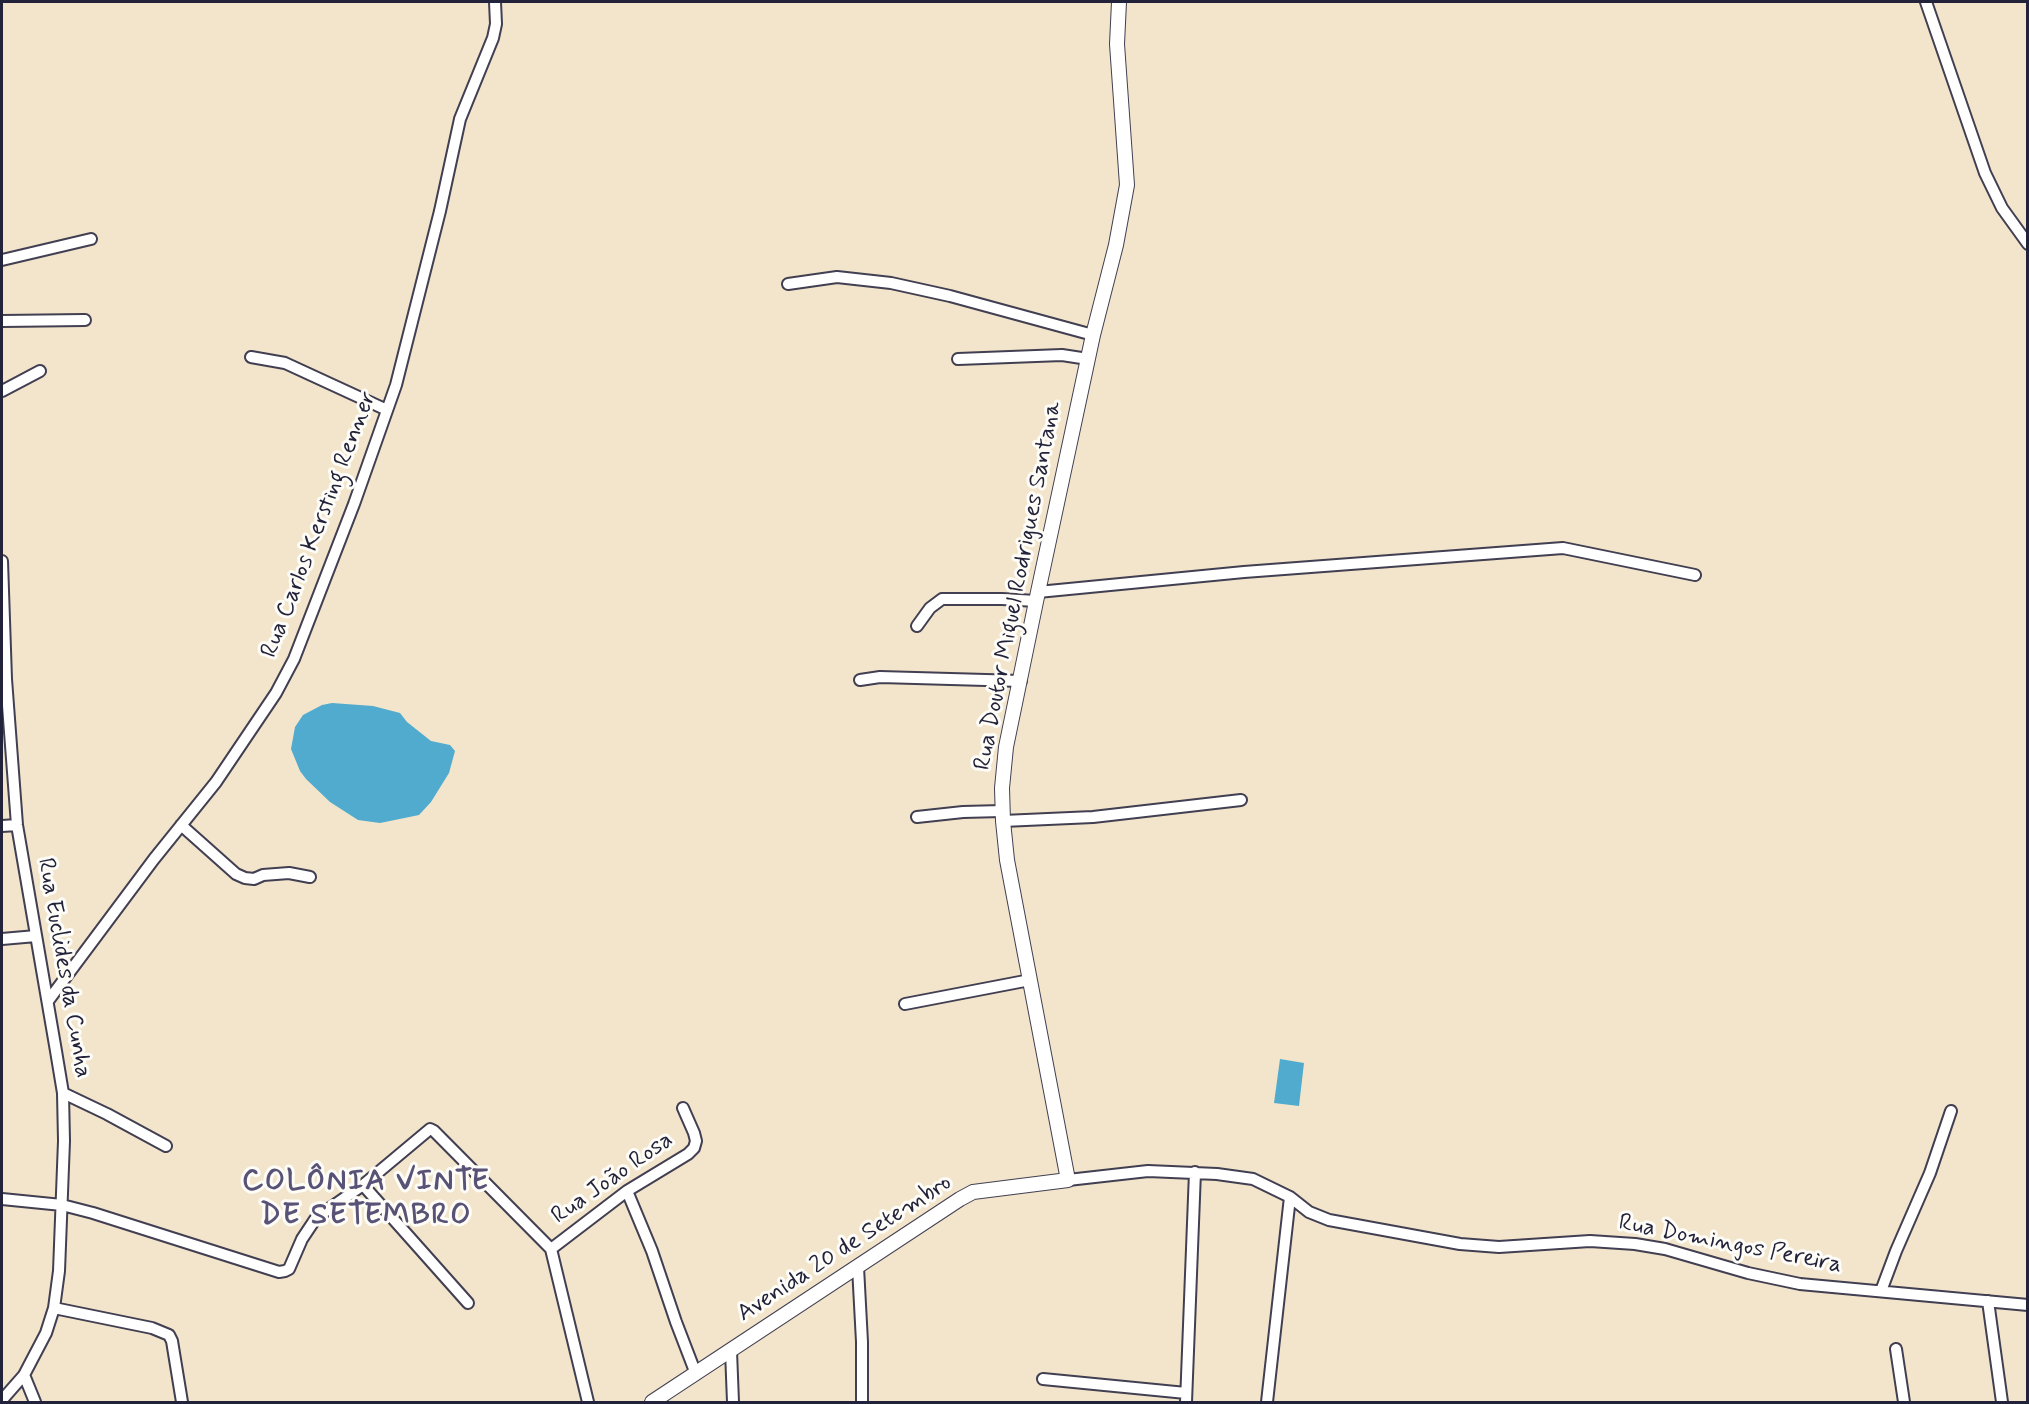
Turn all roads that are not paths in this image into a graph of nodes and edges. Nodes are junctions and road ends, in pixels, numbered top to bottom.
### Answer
1 (495, 2) edge
2 (1119, 2) edge
3 (1926, 2) edge
4 (91, 239) dead end
5 (2028, 244) edge
6 (2, 260) edge
7 (788, 284) dead end
8 (85, 320) dead end
9 (2, 321) edge
10 (1093, 335) junction
11 (251, 357) dead end
12 (958, 359) dead end
13 (1088, 359) junction
14 (40, 371) dead end
15 (2, 391) edge
16 (387, 410) junction
17 (2, 561) edge
18 (1695, 575) dead end
19 (1037, 597) junction
20 (917, 626) dead end
21 (4, 680) edge
22 (860, 680) dead end
23 (1021, 681) junction
24 (1241, 800) dead end
25 (1003, 816) junction
26 (917, 817) dead end
27 (17, 825) junction
28 (181, 825) junction
29 (2, 826) edge
30 (310, 877) dead end
31 (36, 936) junction
32 (2, 939) edge
33 (1030, 980) junction
34 (48, 1001) junction
35 (905, 1004) dead end
36 (63, 1093) junction
37 (683, 1108) dead end
38 (1951, 1111) dead end
39 (166, 1146) dead end
40 (1195, 1172) junction
41 (1068, 1180) junction
42 (363, 1185) junction
43 (627, 1191) junction
44 (1290, 1197) junction
45 (2, 1199) edge
46 (62, 1205) junction
47 (551, 1249) junction
48 (858, 1267) junction
49 (1881, 1291) junction
50 (1988, 1300) junction
51 (468, 1303) dead end
52 (2028, 1305) edge
53 (54, 1308) junction
54 (1896, 1349) dead end
55 (731, 1350) junction
56 (696, 1374) junction
57 (24, 1375) junction
58 (1043, 1379) dead end
59 (1186, 1398) edge
60 (2, 1400) edge
61 (35, 1402) edge
62 (182, 1402) edge
63 (588, 1402) edge
64 (652, 1402) edge
65 (733, 1402) edge
66 (862, 1402) edge
67 (1267, 1402) edge
68 (1904, 1402) edge
69 (2002, 1402) edge

1 - 16 street, Rua Carlos Kersting Renner
2 - 10 street, Rua Doutor Miguel Rodrigues Santana
3 - 5 street
4 - 6 street
7 - 10 street
8 - 9 street
10 - 13 street, Rua Doutor Miguel Rodrigues Santana
11 - 16 street
12 - 13 street
13 - 19 street, Rua Doutor Miguel Rodrigues Santana
14 - 15 street
16 - 28 street, Rua Carlos Kersting Renner
17 - 21 street, Rua Euclides da Cunha
18 - 19 street
19 - 20 street
19 - 23 street, Rua Doutor Miguel Rodrigues Santana
21 - 27 street, Rua Euclides da Cunha
22 - 23 street
23 - 25 street, Rua Doutor Miguel Rodrigues Santana
24 - 25 street
25 - 26 street
25 - 33 street, Rua Doutor Miguel Rodrigues Santana
27 - 29 street
27 - 31 street, Rua Euclides da Cunha
28 - 30 street
28 - 34 street, Rua Carlos Kersting Renner
31 - 32 street
31 - 34 street, Rua Euclides da Cunha
33 - 35 street
33 - 41 street, Rua Doutor Miguel Rodrigues Santana
34 - 36 street, Rua Euclides da Cunha
36 - 39 street
36 - 46 street, Rua Euclides da Cunha
37 - 43 street, Rua João Rosa
38 - 49 street
40 - 41 street, Avenida 20 de Setembro
40 - 44 street, Avenida 20 de Setembro
40 - 59 street
41 - 48 street, Avenida 20 de Setembro
42 - 46 street
42 - 47 street
42 - 51 street
43 - 47 street, Rua João Rosa
43 - 56 street
44 - 49 street, Rua Domingos Pereira
44 - 67 street
45 - 46 street
46 - 53 street, Rua Euclides da Cunha
47 - 63 street
48 - 55 street, Avenida 20 de Setembro
48 - 66 street
49 - 50 street, Rua Domingos Pereira
50 - 52 street, Rua Domingos Pereira
50 - 69 street
53 - 57 street, Rua Euclides da Cunha
53 - 62 street
54 - 68 street
55 - 56 street, Avenida 20 de Setembro
55 - 65 street
56 - 64 street, Avenida 20 de Setembro
57 - 60 street, Rua Euclides da Cunha
57 - 61 street
58 - 59 street

